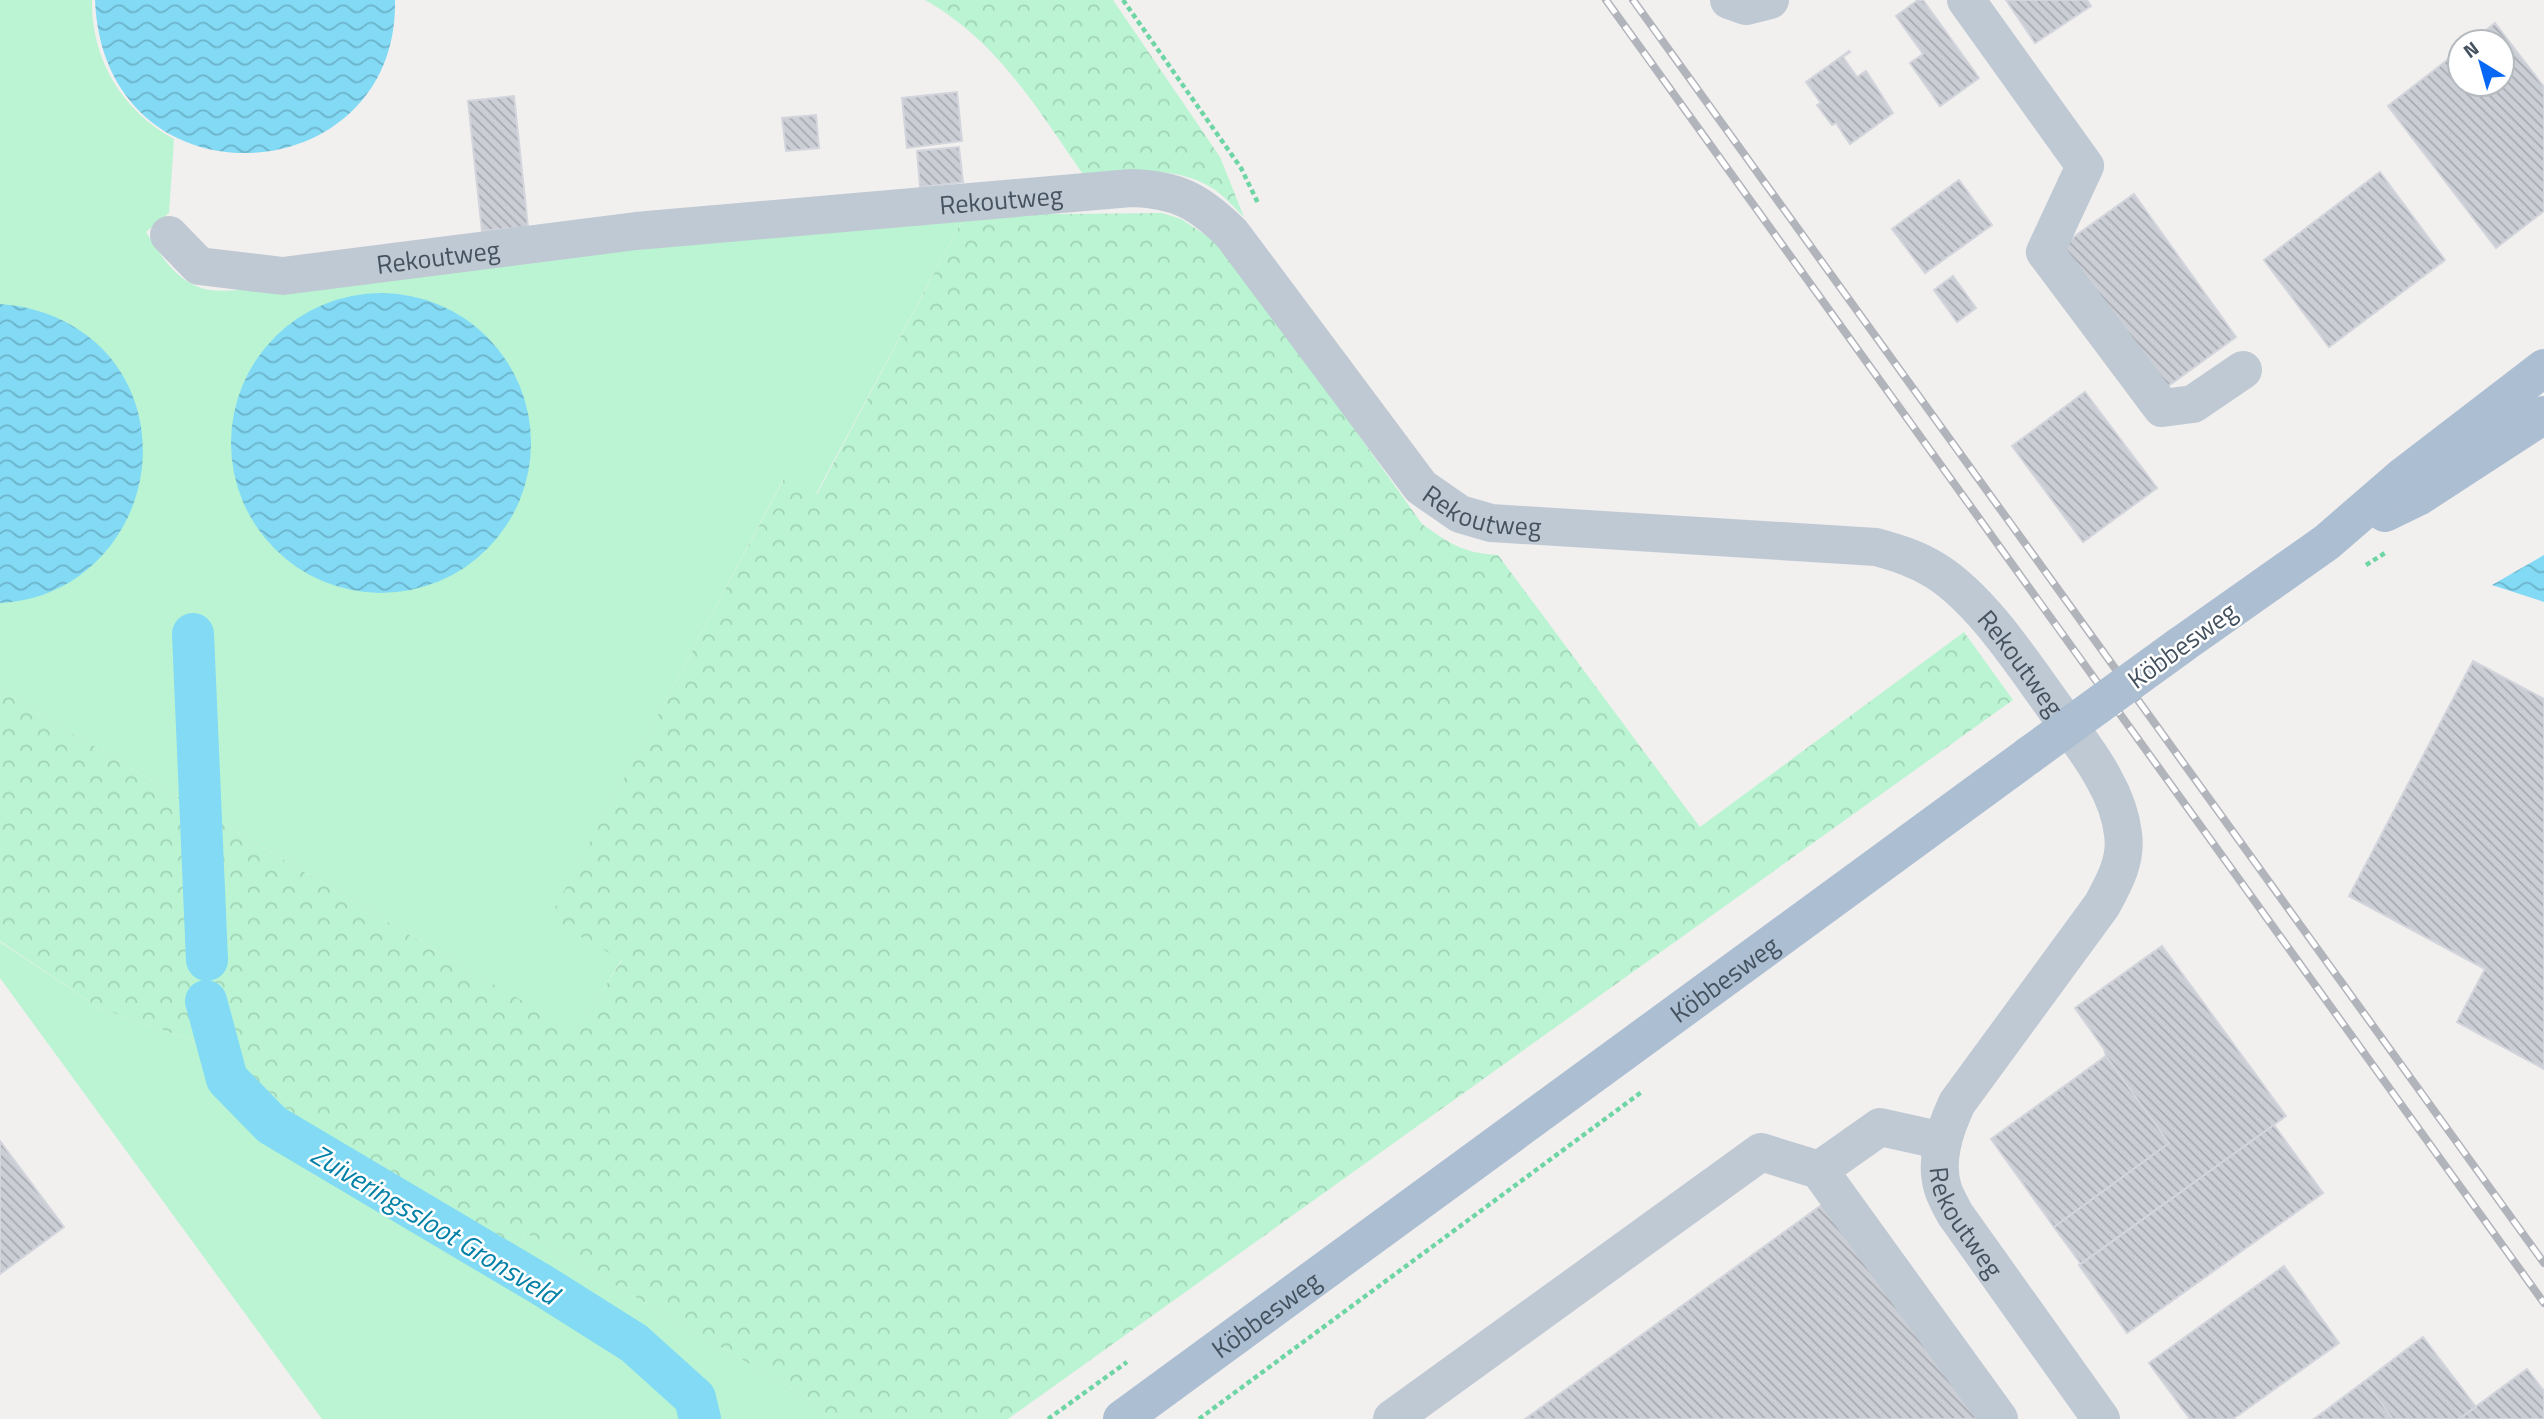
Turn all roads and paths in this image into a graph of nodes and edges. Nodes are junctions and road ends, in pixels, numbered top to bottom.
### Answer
1 (1123, 0) edge
2 (1729, 0) edge
3 (1770, 0) edge
4 (1966, 0) edge
5 (169, 235) dead end
6 (1242, 245) junction
7 (2544, 368) edge
8 (2243, 370) dead end
9 (2544, 415) edge
10 (2327, 542) junction
11 (2390, 550) dead end
12 (2356, 571) dead end
13 (1943, 1141) junction
14 (1819, 1170) junction
15 (1122, 1419) edge
16 (1392, 1419) edge
17 (1999, 1419) edge
18 (2101, 1419) edge

1 - 6 path
2 - 3 street
4 - 8 street
5 - 6 street, Rekoutweg
6 - 13 street, Rekoutweg
7 - 10 main road, Köbbesweg
9 - 10 main road, Köbbesweg
10 - 15 main road, Köbbesweg, bridge
11 - 12 path
13 - 14 street
13 - 18 street, Rekoutweg
14 - 16 street
14 - 17 street

